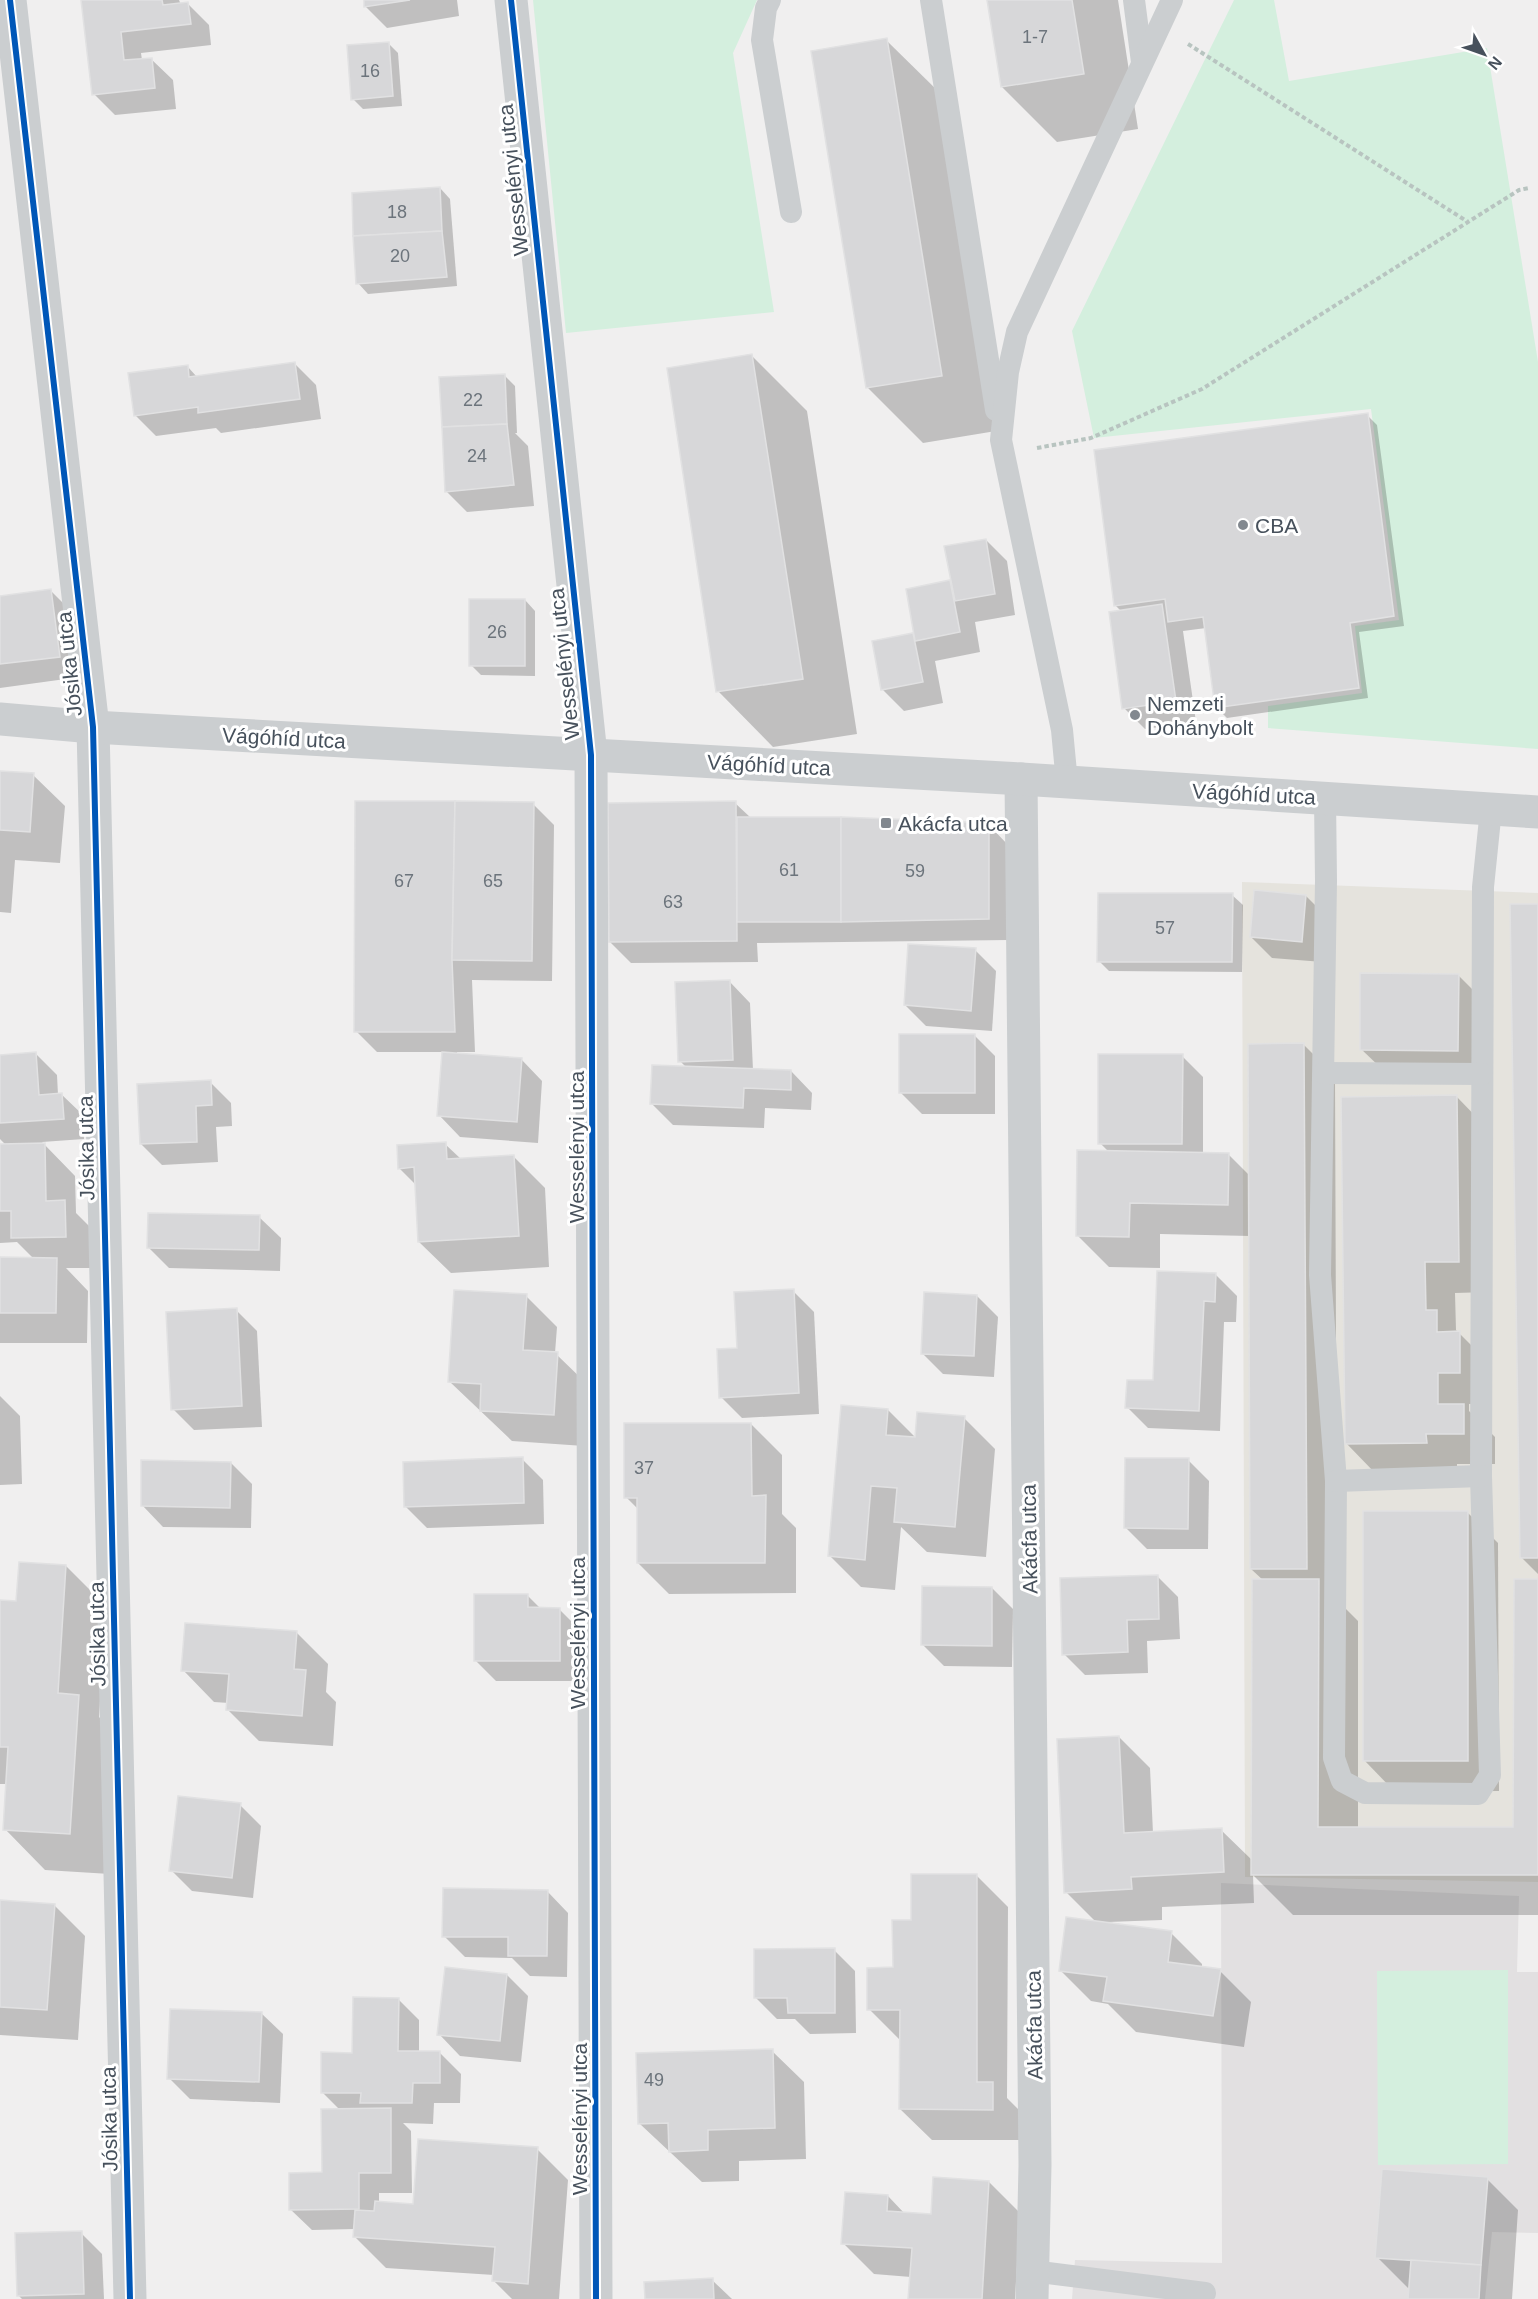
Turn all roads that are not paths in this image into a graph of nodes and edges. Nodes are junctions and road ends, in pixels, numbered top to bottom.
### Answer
1 (10, 0) edge
2 (511, 0) edge
3 (770, 0) edge
4 (931, 0) edge
5 (1134, 0) edge
6 (1172, 0) edge
7 (1142, 62) junction
8 (791, 212) dead end
9 (1002, 447) junction
10 (0, 719) edge
11 (93, 727) junction
12 (591, 755) junction
13 (1021, 779) junction
14 (1067, 783) junction
15 (1325, 798) junction
16 (1491, 809) junction
17 (1538, 812) edge
18 (1324, 1073) junction
19 (1482, 1074) junction
20 (1481, 1476) junction
21 (1336, 1481) junction
22 (1032, 2285) edge
23 (1205, 2293) dead end
24 (130, 2299) edge
25 (596, 2299) edge

1 - 11 street, Jósika utca
2 - 12 street, Wesselényi utca
3 - 8 lane
4 - 9 lane
5 - 7 lane
6 - 7 lane
7 - 9 lane
9 - 14 lane
10 - 11 street, Vágóhíd utca
11 - 12 street, Vágóhíd utca
11 - 24 street, Jósika utca
12 - 13 street, Vágóhíd utca
12 - 25 street, Wesselényi utca
13 - 14 street, Vágóhíd utca
13 - 22 street, Akácfa utca
14 - 15 street, Vágóhíd utca
15 - 16 street, Vágóhíd utca
15 - 18 lane
16 - 17 street, Vágóhíd utca
16 - 19 lane
18 - 19 lane
18 - 21 lane
19 - 20 lane
20 - 21 lane
20 - 21 lane
22 - 23 lane

